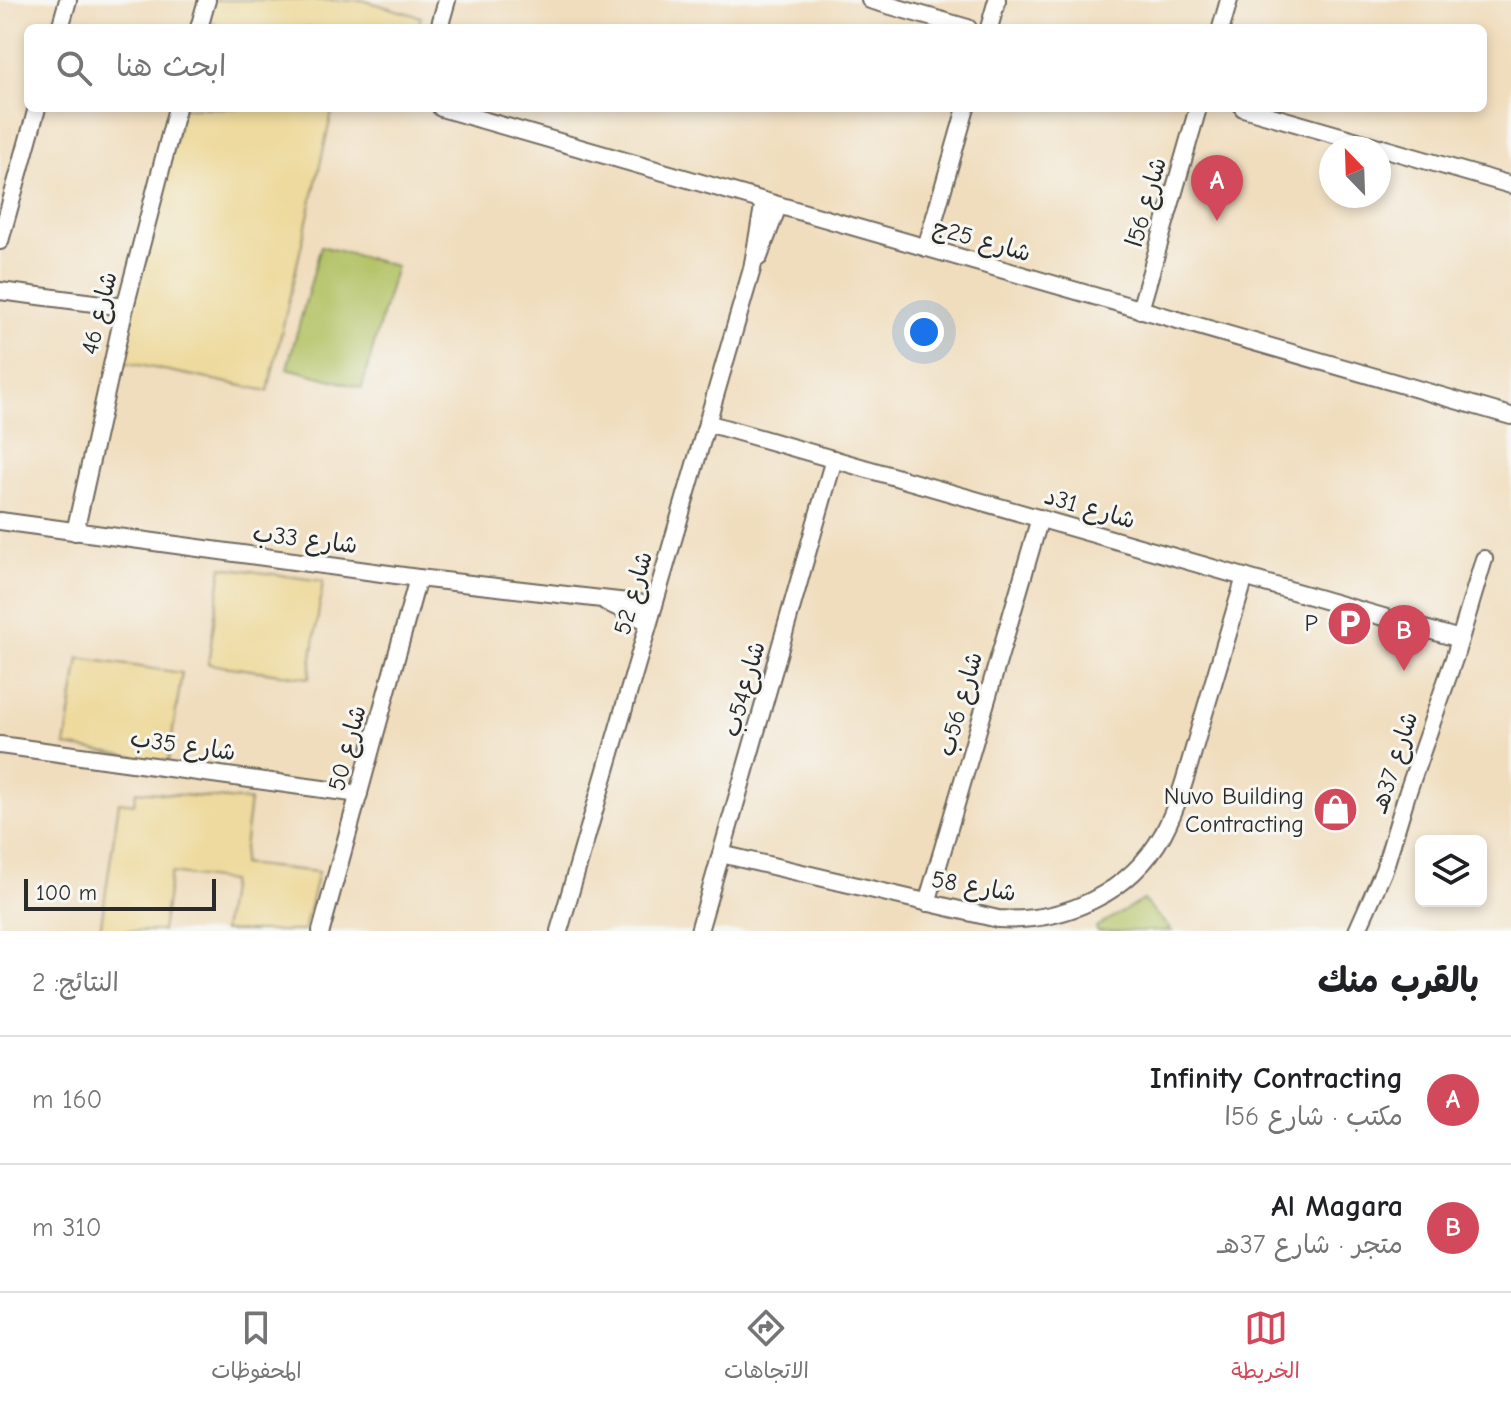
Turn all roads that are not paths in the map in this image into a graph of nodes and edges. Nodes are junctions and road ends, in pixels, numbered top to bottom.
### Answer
1 (68, 0) edge
2 (207, 0) edge
3 (447, 0) edge
4 (870, 0) edge
5 (997, 0) edge
6 (1229, 0) edge
7 (61, 24) edge
8 (201, 24) edge
9 (440, 24) edge
10 (954, 24) edge
11 (990, 24) edge
12 (1222, 24) edge
13 (36, 112) edge
14 (176, 112) edge
15 (455, 112) edge
16 (965, 112) edge
17 (1197, 112) edge
18 (1257, 112) edge
19 (1511, 185) edge
20 (771, 204) junction
21 (0, 241) edge
22 (926, 248) junction
23 (0, 291) edge
24 (125, 307) junction
25 (1140, 310) junction
26 (1511, 416) edge
27 (707, 423) junction
28 (834, 459) junction
29 (1040, 518) junction
30 (0, 521) edge
31 (75, 532) junction
32 (1484, 559) dead end
33 (1245, 577) junction
34 (418, 578) junction
35 (652, 614) junction
36 (1460, 639) junction
37 (0, 745) edge
38 (359, 794) junction
39 (721, 854) junction
40 (927, 903) junction
41 (321, 931) edge
42 (559, 931) edge
43 (699, 931) edge
44 (1357, 931) edge

1 - 7 street
2 - 8 street
3 - 9 street
4 - 10 street
5 - 11 street
6 - 12 street
13 - 21 street
14 - 24 street, شارع 46
15 - 20 street, شارع 25ج
16 - 22 street
17 - 25 street, شارع 56ا
18 - 19 street
20 - 22 street, شارع 25ج
20 - 27 street, شارع 52
22 - 25 street, شارع 25ج
23 - 24 street
24 - 31 street, شارع 46
25 - 26 street, شارع 25ج
27 - 28 street, شارع 31د
27 - 35 street, شارع 52
28 - 29 street, شارع 31د
28 - 39 street, شارع54ب
29 - 33 street, شارع 31د
29 - 40 street, شارع 56ب
30 - 31 street, شارع 33ب
31 - 34 street, شارع 33ب
32 - 36 street, شارع 37هـ
33 - 36 street, شارع 31د
33 - 40 street, شارع 58
34 - 35 street, شارع 33ب
34 - 38 street, شارع 50
35 - 42 street, شارع 52
36 - 44 street, شارع 37هـ
37 - 38 street, شارع 35ب
38 - 41 street, شارع 50
39 - 40 street, شارع 58
39 - 43 street, شارع54ب

